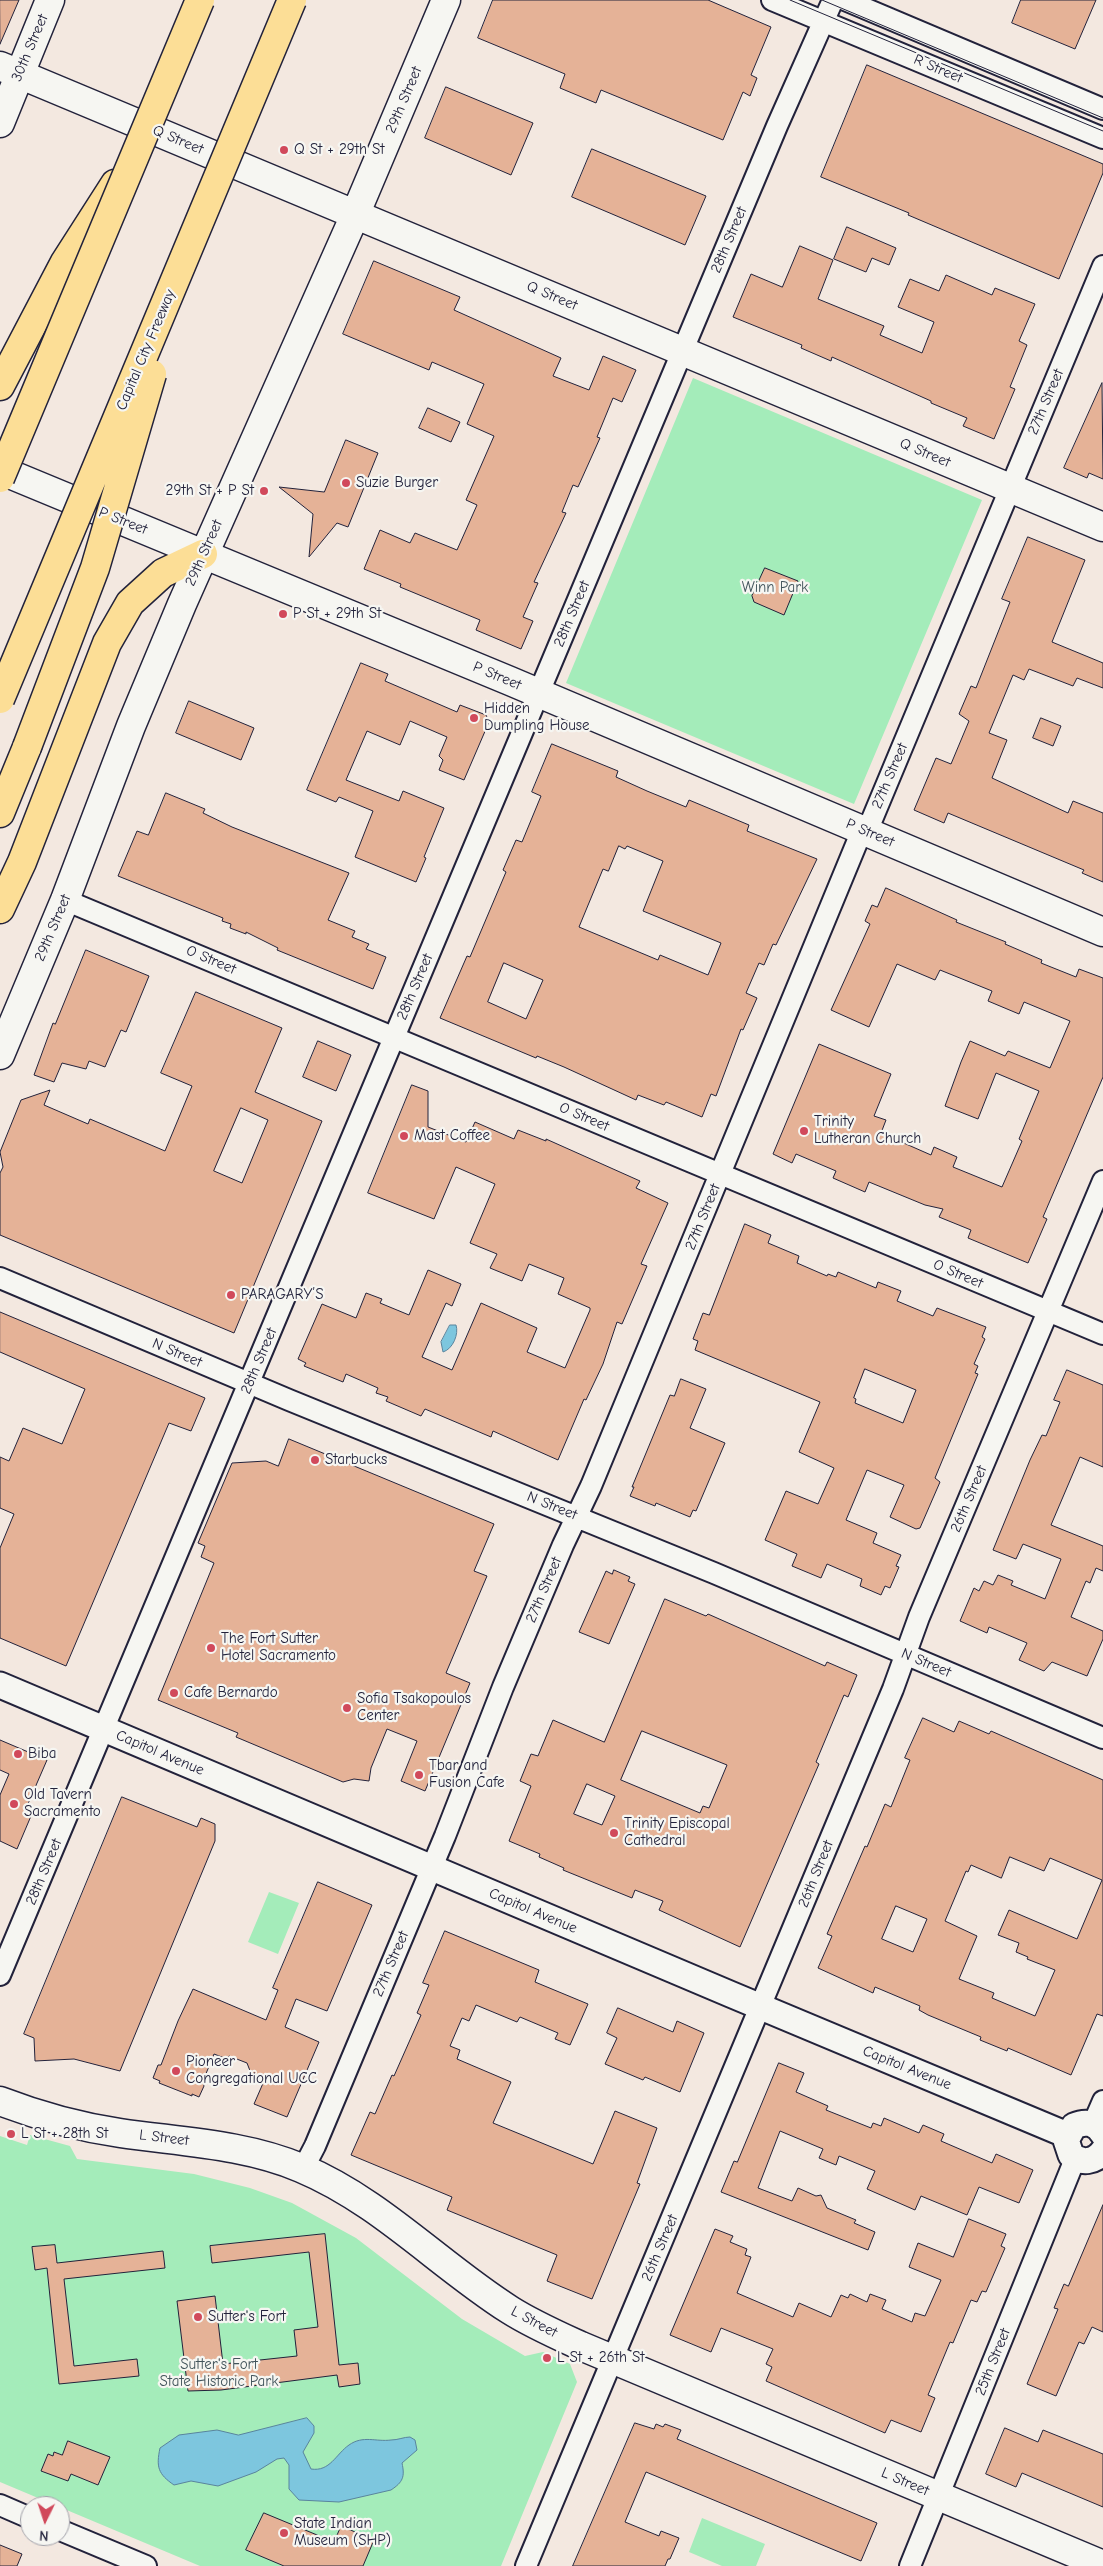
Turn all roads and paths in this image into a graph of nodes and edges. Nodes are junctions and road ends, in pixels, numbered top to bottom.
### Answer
1 (50, 0) edge
2 (200, 0) edge
3 (292, 0) edge
4 (446, 0) edge
5 (772, 0) edge
6 (833, 0) edge
7 (844, 0) edge
8 (822, 21) junction
9 (10, 70) edge
10 (1103, 109) edge
11 (0, 123) edge
12 (1103, 138) edge
13 (134, 156) junction
14 (355, 215) junction
15 (184, 257) junction
16 (1103, 266) edge
17 (683, 351) junction
18 (0, 386) edge
19 (0, 470) edge
20 (0, 478) edge
21 (1010, 488) junction
22 (1103, 527) edge
23 (204, 554) junction
24 (539, 693) junction
25 (0, 699) edge
26 (0, 813) edge
27 (866, 831) junction
28 (66, 900) junction
29 (0, 909) edge
30 (1103, 932) edge
31 (395, 1037) junction
32 (0, 1055) edge
33 (720, 1175) junction
34 (1103, 1181) edge
35 (0, 1278) edge
36 (1048, 1311) junction
37 (1103, 1334) edge
38 (250, 1383) junction
39 (576, 1516) junction
40 (906, 1654) junction
41 (0, 1685) edge
42 (105, 1730) junction
43 (1103, 1738) edge
44 (432, 1868) junction
45 (0, 1976) edge
46 (761, 2008) junction
47 (0, 2101) edge
48 (1103, 2101) edge
49 (1098, 2129) edge
50 (1067, 2134) junction
51 (1103, 2150) edge
52 (1076, 2159) junction
53 (303, 2169) junction
54 (613, 2359) junction
55 (938, 2496) junction
56 (0, 2505) edge
57 (20, 2514) edge
58 (70, 2534) edge
59 (138, 2565) edge
60 (1103, 2565) edge
61 (526, 2566) edge
62 (910, 2566) edge

1 - 9 main road, 30th Street
2 - 13 highway, bridge
3 - 15 highway, Capital City Freeway, bridge
4 - 14 main road, 29th Street
5 - 8 street, R Street
6 - 8 street, 28th Street
7 - 10 street, R Street
8 - 12 street, R Street
8 - 17 street, 28th Street
9 - 11 main road, 30th Street
9 - 14 main road, Q Street
13 - 18 highway, bridge
13 - 20 highway, bridge
14 - 17 main road, Q Street
14 - 23 main road, 29th Street
15 - 25 highway, Capital City Freeway, bridge
15 - 26 highway, bridge
16 - 21 street, 27th Street
17 - 21 main road, Q Street
17 - 24 street, 28th Street
19 - 23 main road, P Street
21 - 22 main road, Q Street
21 - 27 street, 27th Street
23 - 24 main road, P Street
23 - 28 main road, 29th Street
23 - 29 highway
24 - 27 main road, P Street
24 - 31 street, 28th Street
27 - 30 main road, P Street
27 - 33 street, 27th Street
28 - 31 street, O Street
28 - 32 main road, 29th Street
31 - 33 street, O Street
31 - 38 street, 28th Street
33 - 36 street, O Street
33 - 39 street, 27th Street
34 - 36 street, 26th Street
35 - 38 street, N Street
36 - 37 street, O Street
36 - 40 street, 26th Street
38 - 39 street, N Street
38 - 42 street, 28th Street
39 - 40 street, N Street
39 - 44 street, 27th Street
40 - 43 street, N Street
40 - 46 street, 26th Street
41 - 42 street, Capitol Avenue
42 - 44 street, Capitol Avenue
42 - 45 street, 28th Street
44 - 46 street, Capitol Avenue
44 - 53 street, 27th Street
46 - 50 street, Capitol Avenue
46 - 54 street, 26th Street
47 - 53 main road, L Street
48 - 49 street
49 - 50 street
50 - 52 street
51 - 52 street
52 - 55 street, 25th Street
53 - 54 main road, L Street
54 - 55 main road, L Street
54 - 61 street, 26th Street
55 - 60 main road, L Street
55 - 62 street, 25th Street
56 - 57 street
58 - 59 street

